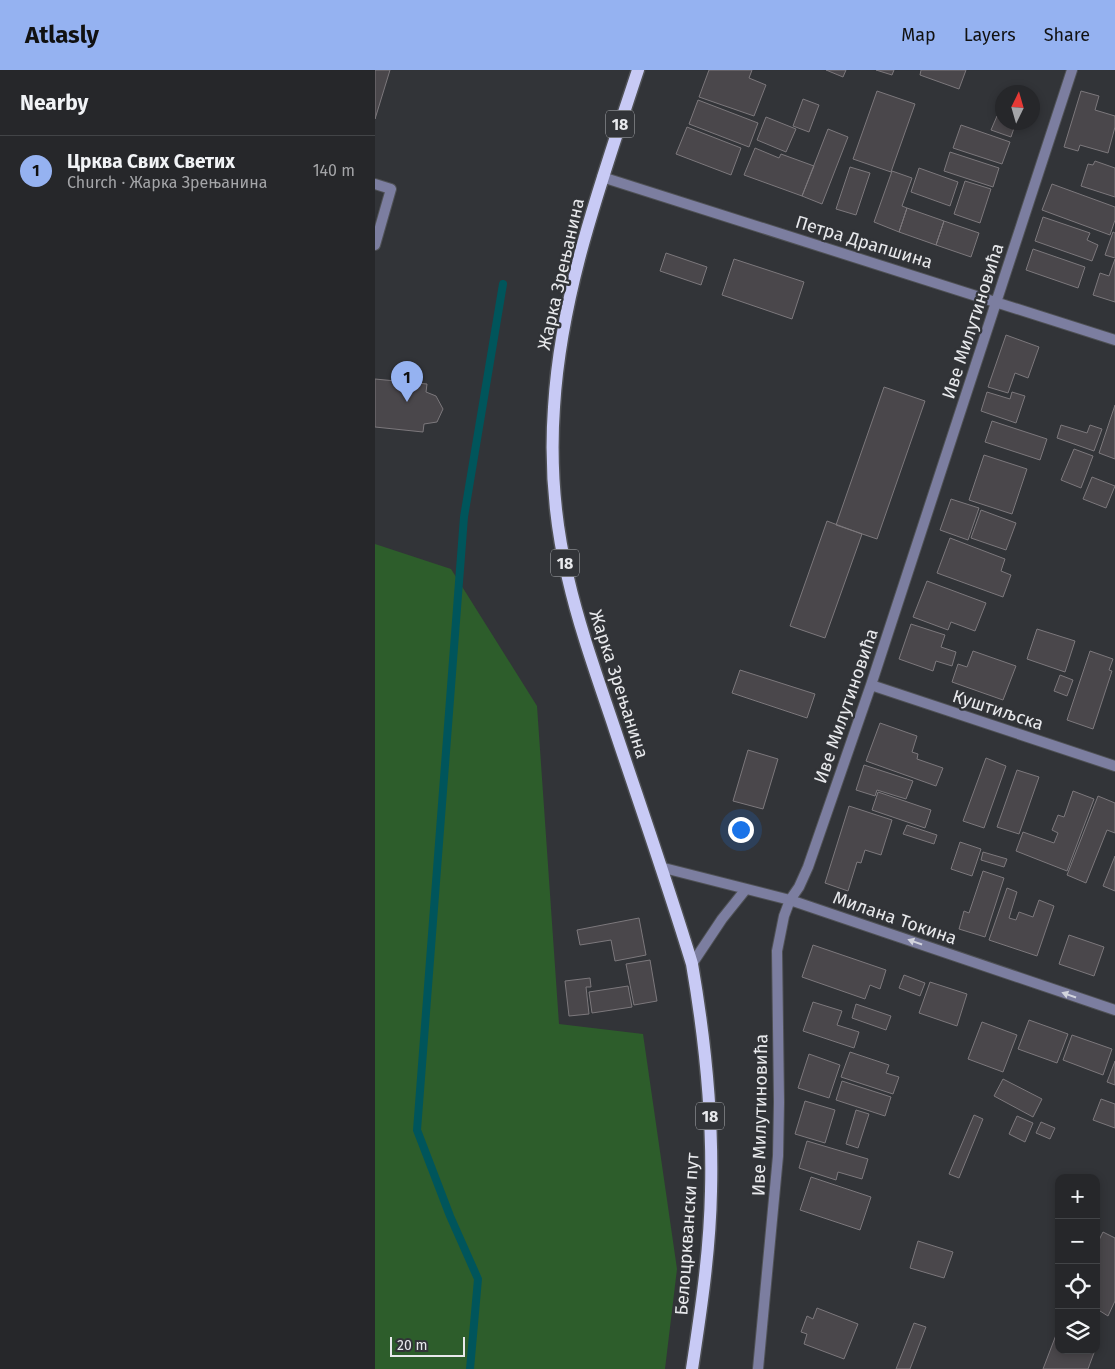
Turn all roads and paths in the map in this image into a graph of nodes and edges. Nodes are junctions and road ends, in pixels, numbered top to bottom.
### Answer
1 (638, 70) edge
2 (1071, 70) edge
3 (603, 177) junction
4 (375, 184) edge
5 (375, 245) edge
6 (996, 301) junction
7 (1115, 340) edge
8 (871, 686) junction
9 (1115, 766) edge
10 (661, 867) junction
11 (746, 889) junction
12 (790, 900) junction
13 (692, 964) junction
14 (1115, 1010) edge
15 (692, 1369) edge
16 (758, 1369) edge

1 - 3 main road, Жарка Зрењанина / 18
2 - 6 street, Иве Милутиновића
3 - 6 street, Петра Драпшина
3 - 10 main road, Жарка Зрењанина / 18
4 - 5 street
6 - 7 street, Петра Драпшина
6 - 8 street, Иве Милутиновића
8 - 9 street, Куштиљска
8 - 12 street, Иве Милутиновића
10 - 11 street, Милана Токина
10 - 13 main road, Белоцрквански пут / 18
11 - 12 street, Милана Токина
11 - 13 street
14 -> 12 street, Милана Токина
12 - 16 street, Иве Милутиновића
13 - 15 main road, Белоцрквански пут / 18

